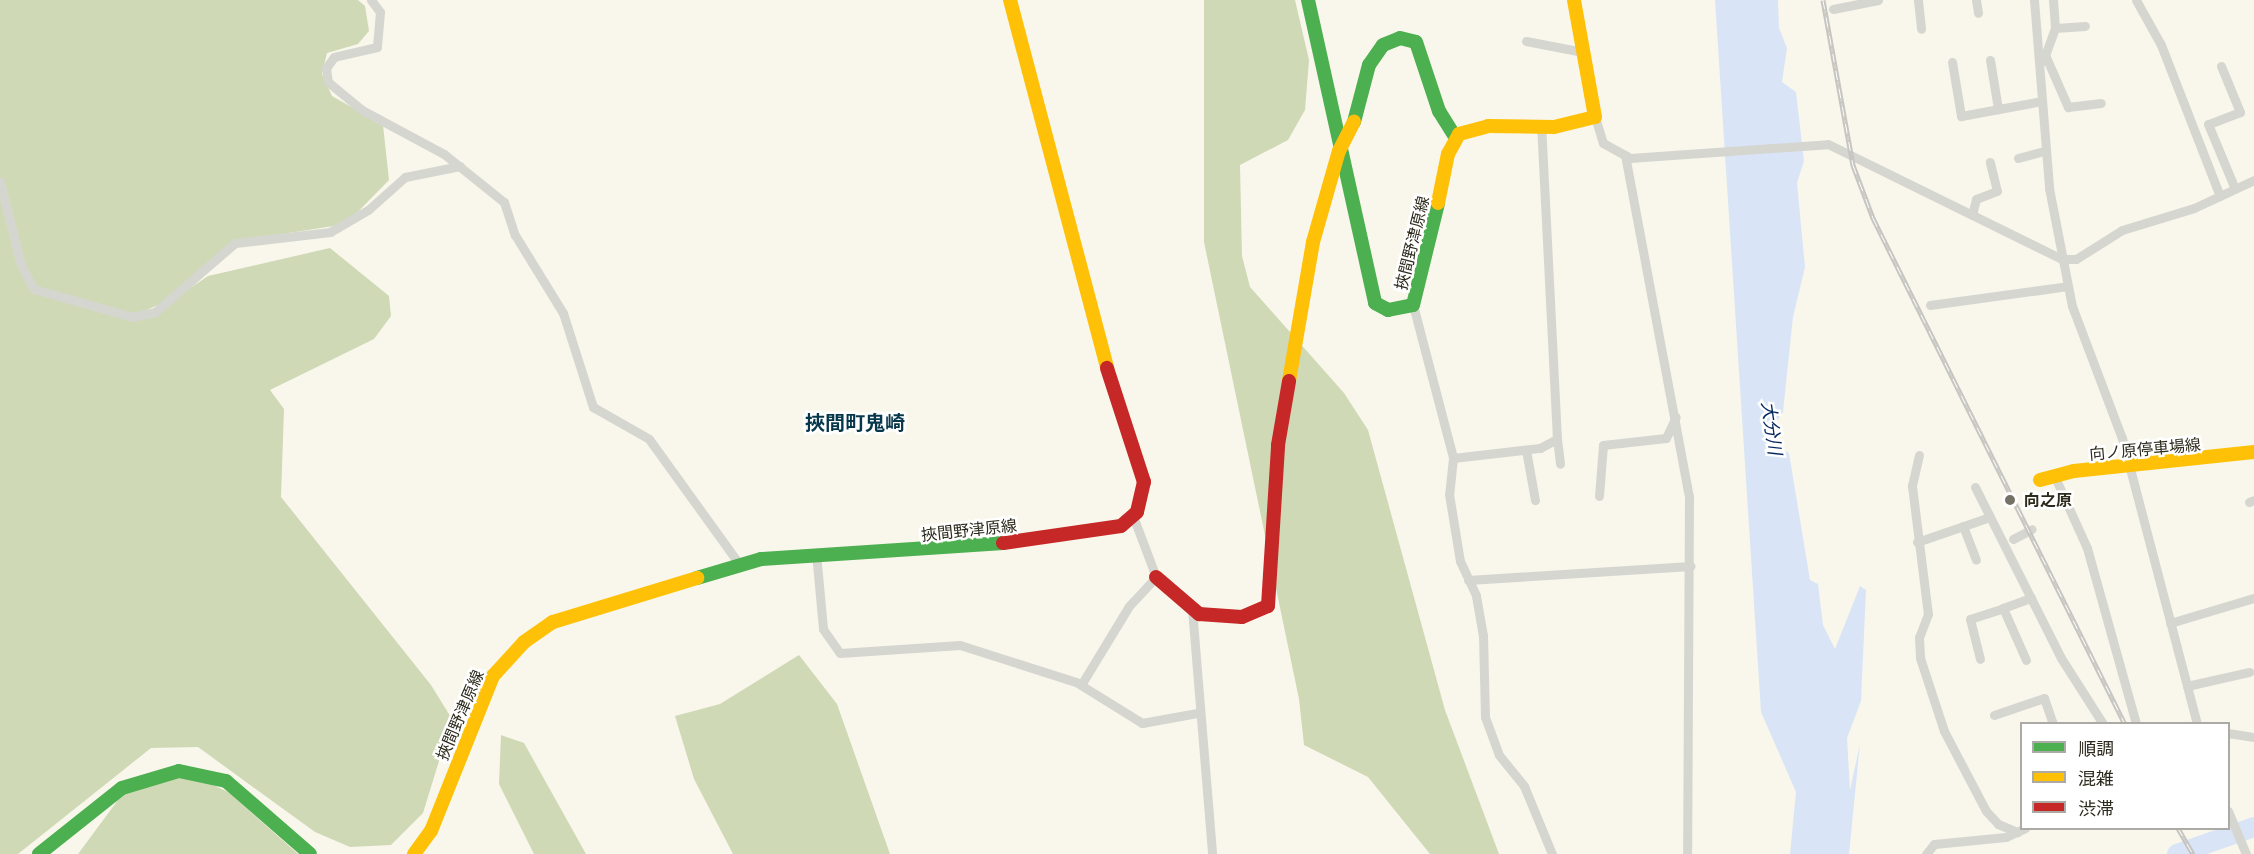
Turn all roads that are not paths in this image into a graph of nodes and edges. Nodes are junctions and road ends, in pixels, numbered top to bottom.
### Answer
1 (370, 0) edge
2 (1010, 0) edge
3 (1308, 0) edge
4 (1574, 0) edge
5 (1878, 0) edge
6 (1918, 0) edge
7 (1976, 0) edge
8 (2034, 0) edge
9 (2053, 0) edge
10 (2136, 0) edge
11 (1833, 9) dead end
12 (1978, 13) dead end
13 (2085, 26) dead end
14 (2055, 28) junction
15 (1921, 29) dead end
16 (1526, 41) dead end
17 (1583, 52) junction
18 (1989, 60) dead end
19 (2042, 61) junction
20 (1952, 62) dead end
21 (2222, 66) dead end
22 (2042, 101) junction
23 (2101, 104) dead end
24 (1998, 109) junction
25 (1595, 117) junction
26 (1541, 128) junction
27 (1456, 138) junction
28 (1339, 151) junction
29 (2045, 151) junction
30 (1625, 155) junction
31 (2018, 158) dead end
32 (1990, 162) dead end
33 (460, 166) junction
34 (2254, 180) edge
35 (0, 182) edge
36 (2235, 189) junction
37 (2220, 196) junction
38 (1972, 215) junction
39 (2062, 259) junction
40 (2068, 286) junction
41 (1413, 305) junction
42 (1930, 305) dead end
43 (1676, 417) junction
44 (1557, 439) junction
45 (1526, 450) junction
46 (2254, 452) edge
47 (1919, 455) dead end
48 (1453, 458) junction
49 (1560, 464) dead end
50 (2130, 468) junction
51 (2054, 475) junction
52 (2040, 480) dead end
53 (1975, 488) dead end
54 (1599, 496) dead end
55 (1535, 500) dead end
56 (1133, 516) junction
57 (1990, 517) junction
58 (1963, 526) junction
59 (2032, 529) dead end
60 (2013, 539) dead end
61 (1917, 542) junction
62 (816, 553) junction
63 (1976, 560) dead end
64 (740, 564) junction
65 (1691, 566) junction
66 (1156, 577) junction
67 (1468, 580) junction
68 (2031, 598) junction
69 (2254, 598) edge
70 (2003, 608) junction
71 (1192, 609) junction
72 (2170, 623) junction
73 (1980, 659) dead end
74 (2026, 660) dead end
75 (2250, 672) dead end
76 (1081, 685) junction
77 (2187, 686) junction
78 (1197, 713) junction
79 (1994, 715) dead end
80 (2053, 722) edge
81 (2102, 722) edge
82 (2136, 722) edge
83 (2197, 722) edge
84 (2230, 734) edge
85 (2254, 737) edge
86 (2230, 814) edge
87 (2020, 830) edge
88 (2021, 830) edge
89 (39, 854) edge
90 (309, 854) edge
91 (414, 854) edge
92 (1212, 854) edge
93 (1552, 854) edge
94 (1687, 854) edge
95 (1926, 854) edge
96 (2246, 854) edge

1 - 33 street
2 - 56 main road
3 - 28 main road, 挾間野津原線
4 - 17 main road
5 - 11 street
6 - 15 street
7 - 12 street
8 - 19 street
9 - 14 street
10 - 37 street
13 - 14 street
14 - 19 street
16 - 17 street
17 - 25 main road
18 - 24 street
19 - 22 street
19 - 23 street
20 - 24 street
21 - 36 street
22 - 24 street
22 - 29 street
25 - 26 main road
25 - 30 street
26 - 27 main road
26 - 44 street
27 - 28 main road
27 - 41 main road, 挾間野津原線
28 - 41 main road, 挾間野津原線
28 - 71 main road
29 - 31 street
29 - 39 street
30 - 38 street
30 - 43 street
32 - 38 street
33 - 35 street
33 - 64 street
34 - 36 street
36 - 37 street
37 - 39 street
38 - 39 street
39 - 40 street
40 - 42 street
40 - 50 street
41 - 48 street
43 - 54 street
43 - 65 street
44 - 45 street
44 - 49 street
45 - 48 street
45 - 55 street
46 - 50 main road, 向ノ原停車場線
47 - 61 street
48 - 67 street
50 - 51 main road, 向ノ原停車場線
50 - 72 street
51 - 52 main road, 向ノ原停車場線
51 - 82 street
53 - 57 street
56 - 62 main road, 挾間野津原線
56 - 66 street
57 - 58 street
57 - 68 street
58 - 61 street
58 - 63 street
59 - 60 street
61 - 87 street
62 - 64 main road, 挾間野津原線
62 - 76 street
64 - 91 main road, 挾間野津原線
65 - 67 street
65 - 94 street
66 - 71 main road
66 - 76 street
67 - 93 street
68 - 70 street
68 - 81 street
69 - 72 street
70 - 73 street
70 - 74 street
71 - 78 street
72 - 77 street
75 - 77 street
76 - 78 street
77 - 83 street
78 - 92 street
79 - 80 street
84 - 85 street
86 - 96 street
88 - 95 street
89 - 90 main road

